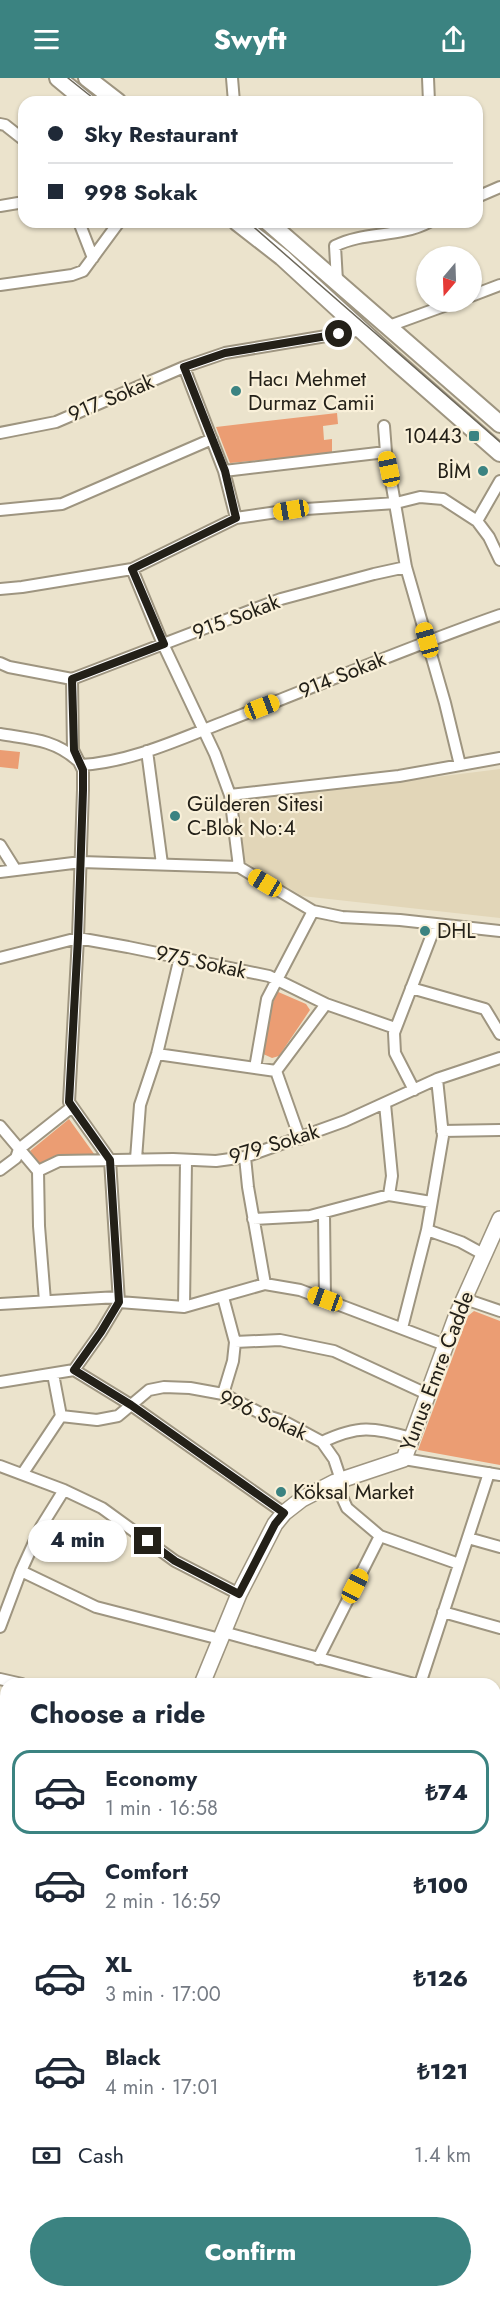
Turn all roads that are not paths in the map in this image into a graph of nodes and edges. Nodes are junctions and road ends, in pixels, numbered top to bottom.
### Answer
1 (58, 78) edge
2 (87, 78) edge
3 (232, 78) edge
4 (428, 78) edge
5 (80, 96) edge
6 (110, 96) edge
7 (234, 96) edge
8 (429, 96) edge
9 (0, 124) edge
10 (18, 135) edge
11 (500, 187) edge
12 (483, 194) edge
13 (18, 203) edge
14 (0, 206) edge
15 (82, 228) edge
16 (115, 228) edge
17 (245, 228) edge
18 (275, 228) edge
19 (418, 228) edge
20 (93, 258) junction
21 (337, 280) junction
22 (0, 285) edge
23 (500, 285) edge
24 (482, 292) edge
25 (428, 312) edge
26 (389, 326) junction
27 (362, 330) junction
28 (184, 367) junction
29 (500, 424) edge
30 (384, 426) dead end
31 (0, 433) edge
32 (212, 439) junction
33 (386, 452) junction
34 (500, 453) edge
35 (225, 471) junction
36 (500, 481) edge
37 (396, 503) junction
38 (0, 510) edge
39 (236, 518) junction
40 (477, 521) junction
41 (500, 560) edge
42 (406, 567) junction
43 (132, 569) junction
44 (0, 589) edge
45 (500, 615) edge
46 (427, 640) junction
47 (164, 644) junction
48 (0, 663) edge
49 (72, 679) junction
50 (203, 730) junction
51 (0, 734) edge
52 (147, 751) junction
53 (500, 758) edge
54 (81, 765) junction
55 (460, 765) junction
56 (230, 795) junction
57 (0, 845) edge
58 (81, 862) junction
59 (162, 864) junction
60 (239, 867) junction
61 (15, 869) junction
62 (0, 872) edge
63 (313, 911) junction
64 (436, 924) junction
65 (487, 930) junction
66 (500, 931) edge
67 (500, 937) edge
68 (78, 938) junction
69 (180, 957) junction
70 (0, 958) edge
71 (277, 979) junction
72 (411, 988) junction
73 (326, 1004) junction
74 (395, 1028) junction
75 (500, 1034) edge
76 (157, 1054) junction
77 (500, 1058) edge
78 (255, 1068) junction
79 (276, 1071) junction
80 (437, 1079) junction
81 (414, 1090) junction
82 (385, 1104) junction
83 (72, 1107) junction
84 (0, 1126) edge
85 (500, 1130) edge
86 (442, 1131) junction
87 (300, 1139) junction
88 (19, 1149) junction
89 (245, 1157) junction
90 (136, 1159) junction
91 (110, 1160) junction
92 (186, 1161) junction
93 (0, 1170) edge
94 (38, 1171) junction
95 (389, 1195) junction
96 (431, 1202) junction
97 (324, 1213) junction
98 (254, 1219) junction
99 (500, 1219) edge
100 (427, 1230) junction
101 (483, 1254) junction
102 (265, 1284) junction
103 (223, 1297) junction
104 (119, 1299) junction
105 (325, 1299) junction
106 (465, 1299) junction
107 (45, 1301) junction
108 (0, 1304) edge
109 (184, 1307) junction
110 (500, 1311) edge
111 (402, 1328) junction
112 (235, 1342) junction
113 (446, 1345) junction
114 (74, 1370) junction
115 (53, 1374) junction
116 (0, 1382) edge
117 (223, 1394) junction
118 (427, 1394) junction
119 (131, 1405) junction
120 (61, 1416) junction
121 (411, 1438) junction
122 (322, 1442) junction
123 (404, 1459) junction
124 (0, 1466) edge
125 (23, 1473) junction
126 (494, 1474) edge
127 (338, 1481) junction
128 (64, 1490) junction
129 (284, 1513) junction
130 (380, 1536) junction
131 (468, 1538) junction
132 (500, 1547) edge
133 (459, 1564) junction
134 (21, 1571) junction
135 (239, 1594) junction
136 (443, 1612) junction
137 (0, 1627) edge
138 (500, 1628) edge
139 (221, 1635) junction
140 (318, 1659) junction
141 (204, 1678) edge
142 (391, 1678) edge
143 (422, 1678) edge

1 - 5 main road
2 - 6 main road
3 - 7 street
4 - 8 street
9 - 10 street
11 - 12 street
13 - 14 street
15 - 20 street
16 - 20 street
17 - 27 main road
18 - 21 main road
19 - 21 street
20 - 22 street
21 - 26 main road
23 - 24 street
25 - 26 street
26 - 29 main road
27 - 28 street, 917 Sokak
27 - 34 main road
28 - 31 street, 917 Sokak
28 - 32 street
30 - 33 street
32 - 35 street
32 - 38 street
33 - 35 street
33 - 37 street
35 - 39 street
36 - 40 street
37 - 39 street
37 - 40 street
37 - 42 street
39 - 43 street
40 - 41 street
42 - 46 street
42 - 47 street, 915 Sokak
43 - 44 street
43 - 47 street
45 - 46 street, 914 Sokak
46 - 50 street, 914 Sokak
46 - 55 street
47 - 49 street, 915 Sokak
47 - 50 street
48 - 49 street
49 - 54 street
50 - 52 street, 914 Sokak
50 - 56 street
51 - 54 street
52 - 54 street, 914 Sokak
52 - 59 street
53 - 55 street
54 - 58 street
55 - 56 street
56 - 60 street
57 - 61 street
58 - 59 street
58 - 61 street
58 - 68 street
59 - 60 street
60 - 63 street
61 - 62 street
63 - 64 street
63 - 71 street
64 - 65 street
64 - 72 street
65 - 66 street
65 - 67 street
68 - 69 street, 975 Sokak
68 - 70 street, 975 Sokak
68 - 83 street
69 - 71 street, 975 Sokak
69 - 76 street
71 - 73 street, 975 Sokak
71 - 78 street
72 - 74 street
72 - 75 street
73 - 74 street, 975 Sokak
73 - 79 street
74 - 81 street
76 - 78 street
76 - 90 street
77 - 80 street, 979 Sokak
78 - 79 street
79 - 87 street
80 - 81 street, 979 Sokak
80 - 86 street
81 - 82 street, 979 Sokak
82 - 87 street, 979 Sokak
82 - 95 street
83 - 88 street
83 - 91 street
84 - 88 street
85 - 86 street
86 - 96 street
87 - 89 street, 979 Sokak
88 - 93 street
88 - 94 street
89 - 92 street, 979 Sokak
89 - 98 street
90 - 91 street, 979 Sokak
90 - 92 street, 979 Sokak
91 - 94 street, 979 Sokak
91 - 104 street
92 - 109 street
94 - 107 street
95 - 96 street
95 - 97 street
96 - 100 street
97 - 98 street
97 - 105 street
98 - 102 street
99 - 101 street, Yunus Emre Cadde
100 - 101 street
100 - 111 street
101 - 106 street, Yunus Emre Cadde
102 - 103 street
102 - 105 street
103 - 109 street
103 - 112 street
104 - 107 street
104 - 109 street
104 - 114 street
105 - 111 street
106 - 110 street
106 - 113 street, Yunus Emre Cadde
107 - 108 street
111 - 113 street
112 - 117 street
112 - 118 street
113 - 118 street, Yunus Emre Cadde
114 - 115 street
114 - 119 street
115 - 116 street
115 - 120 street
117 - 119 street, 996 Sokak
117 - 122 street, 996 Sokak
118 - 121 street, Yunus Emre Cadde
119 - 120 street, 996 Sokak
119 - 129 street
120 - 125 street
121 - 122 street
121 - 123 street, Yunus Emre Cadde
122 - 127 street, 996 Sokak
123 - 126 street
123 - 127 street, Yunus Emre Cadde
124 - 125 street
125 - 128 street
126 - 131 street
127 - 129 street, Yunus Emre Cadde
127 - 130 street, 996 Sokak
128 - 134 street
128 - 135 street
129 - 135 street, Yunus Emre Cadde
130 - 133 street
130 - 140 street
131 - 132 street
131 - 133 street
133 - 136 street
134 - 137 street
134 - 139 street
135 - 139 street, Yunus Emre Cadde
136 - 138 street
136 - 143 street
139 - 140 street
139 - 141 street, Yunus Emre Cadde
140 - 142 street

